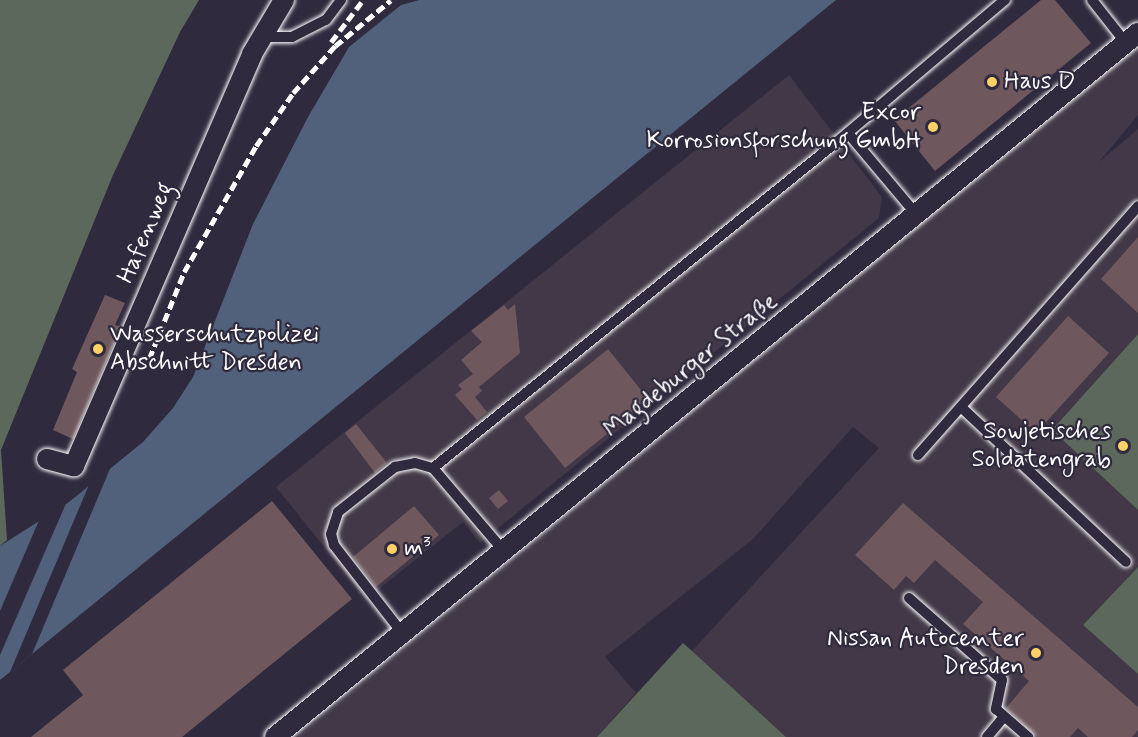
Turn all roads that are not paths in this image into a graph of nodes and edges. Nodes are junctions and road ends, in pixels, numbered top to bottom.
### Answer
1 (284, 0) edge
2 (341, 0) edge
3 (1005, 0) edge
4 (1092, 0) edge
5 (262, 37) junction
6 (1132, 38) edge
7 (848, 133) junction
8 (1138, 206) edge
9 (916, 214) junction
10 (961, 407) junction
11 (918, 455) dead end
12 (47, 459) dead end
13 (433, 468) junction
14 (504, 551) junction
15 (1126, 562) dead end
16 (909, 598) dead end
17 (403, 634) junction
18 (1004, 717) junction
19 (275, 737) edge
20 (987, 737) edge
21 (1028, 737) edge

1 - 5 street, Hafenweg
2 - 5 lane
3 - 7 lane
4 - 6 lane
5 - 12 street, Hafenweg
6 - 9 street, Magdeburger Straße
7 - 9 lane
7 - 13 lane
8 - 10 lane
9 - 14 street, Magdeburger Straße
10 - 11 lane
10 - 15 lane
13 - 14 lane
13 - 17 lane
14 - 17 street, Magdeburger Straße
16 - 18 lane
17 - 19 street, Magdeburger Straße
18 - 20 lane
18 - 21 lane

